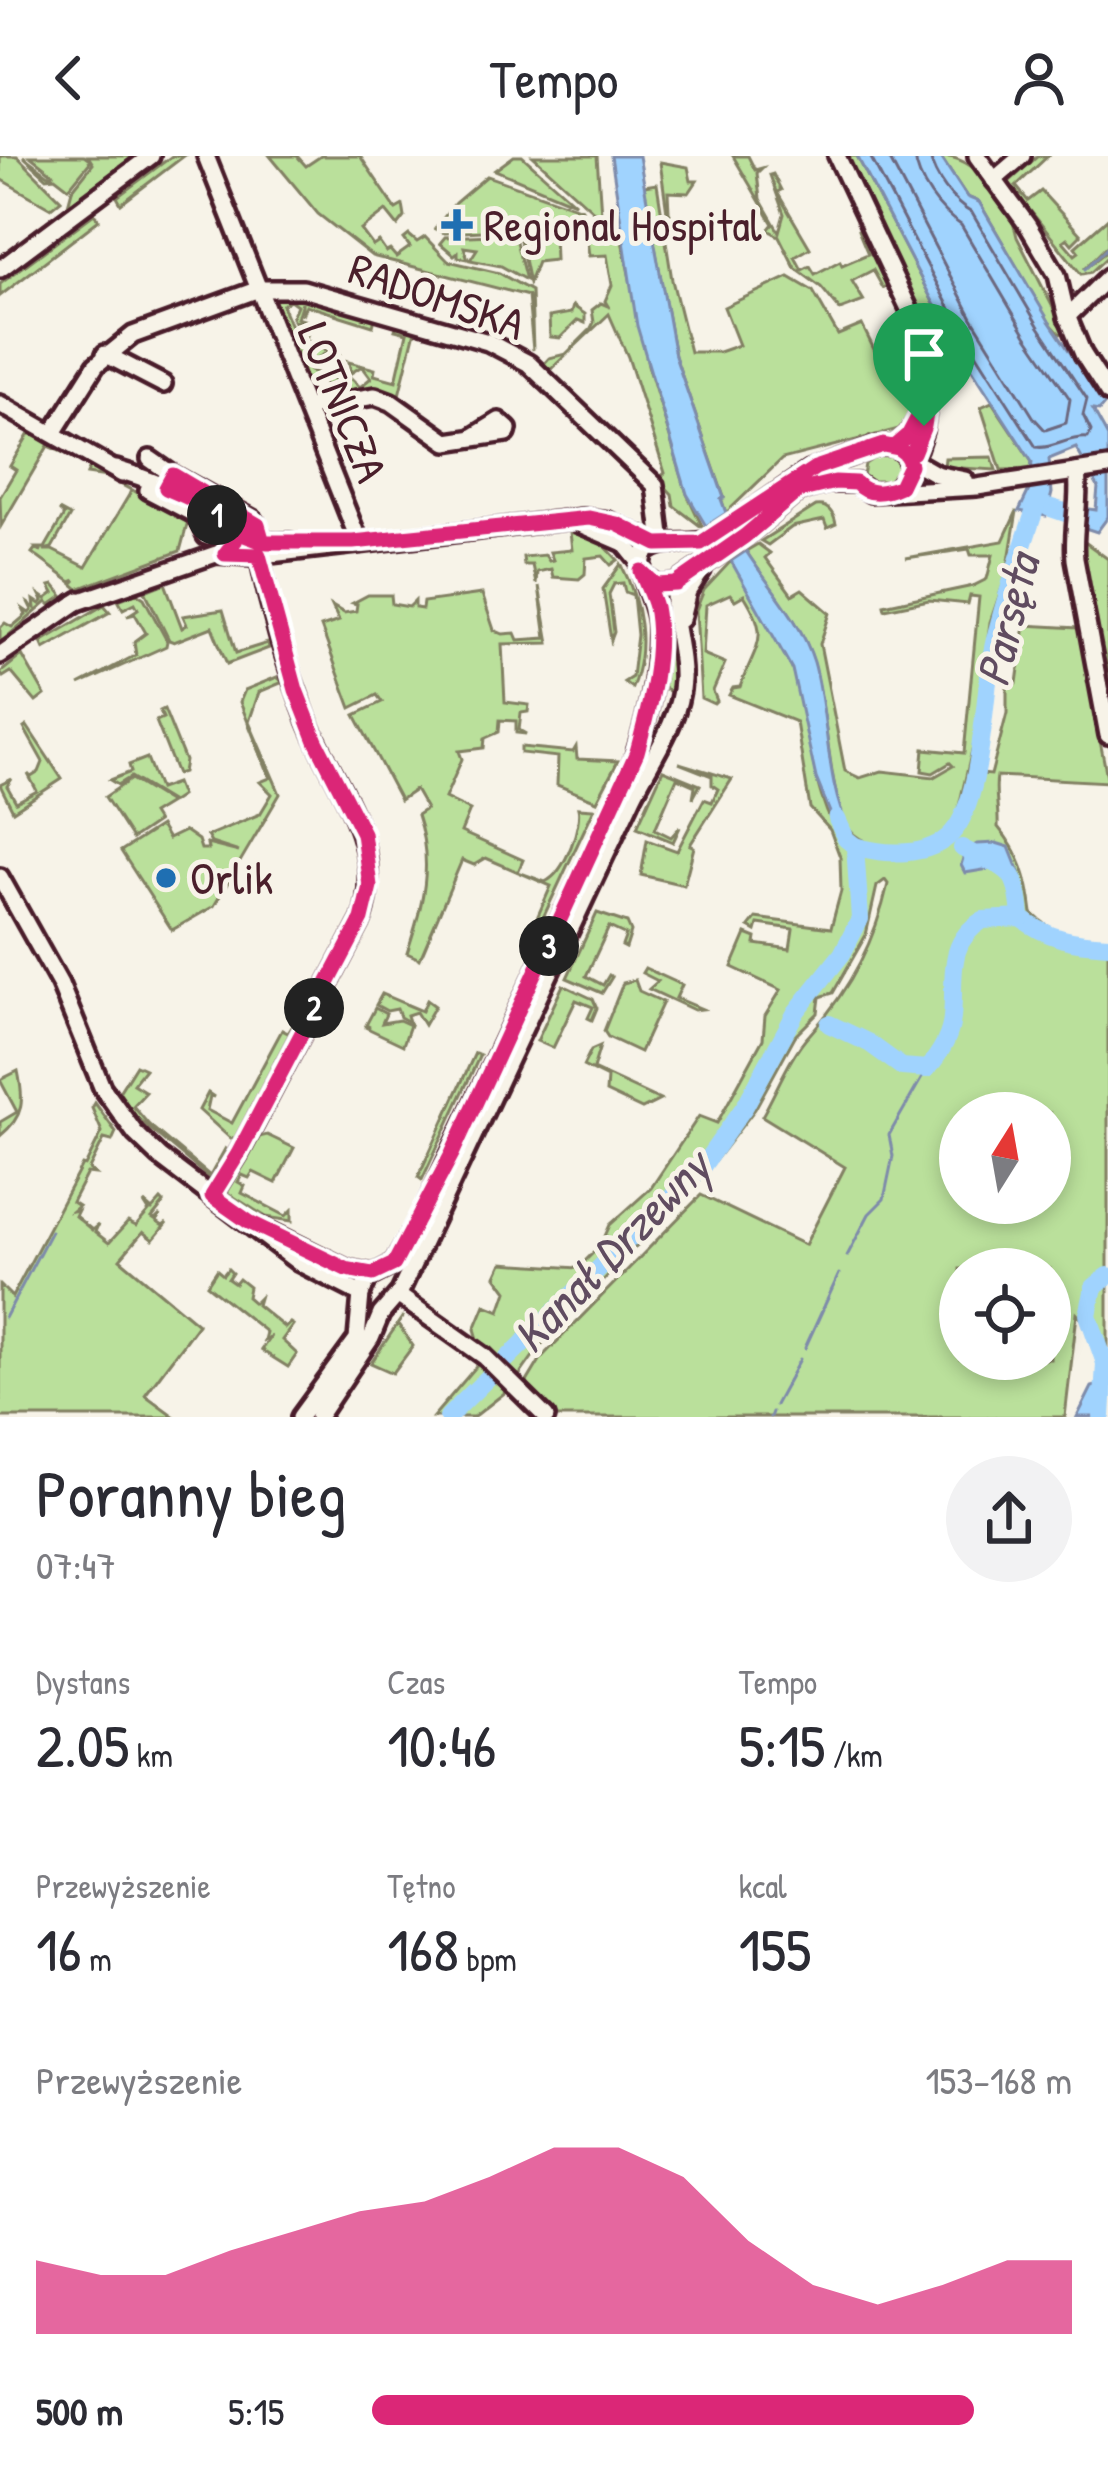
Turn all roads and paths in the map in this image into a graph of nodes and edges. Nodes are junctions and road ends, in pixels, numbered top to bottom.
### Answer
1 (151, 156) edge
2 (206, 156) edge
3 (837, 156) edge
4 (977, 156) edge
5 (1022, 156) edge
6 (994, 180) junction
7 (0, 269) edge
8 (1108, 277) edge
9 (259, 289) junction
10 (1067, 317) junction
11 (105, 354) junction
12 (163, 384) dead end
13 (1108, 393) edge
14 (0, 404) edge
15 (307, 407) junction
16 (53, 434) junction
17 (473, 437) dead end
18 (864, 453) junction
19 (903, 453) junction
20 (150, 459) dead end
21 (1108, 467) edge
22 (116, 469) junction
23 (1081, 471) junction
24 (169, 481) junction
25 (856, 483) junction
26 (998, 483) junction
27 (895, 489) junction
28 (559, 521) junction
29 (230, 528) junction
30 (740, 529) junction
31 (356, 541) junction
32 (664, 543) junction
33 (265, 544) junction
34 (213, 546) junction
35 (714, 550) junction
36 (641, 568) junction
37 (680, 580) junction
38 (680, 638) junction
39 (0, 656) edge
40 (1108, 735) edge
41 (0, 878) edge
42 (212, 1196) junction
43 (249, 1222) junction
44 (380, 1272) junction
45 (361, 1295) junction
46 (396, 1298) junction
47 (300, 1417) edge
48 (318, 1417) edge
49 (546, 1417) edge

1 - 7 street
2 - 9 street, LOTNICZA
3 - 19 street
4 - 6 street
5 - 6 street
6 - 10 street
8 - 10 street
9 - 11 street, RADOMSKA
9 - 15 street, LOTNICZA
9 - 32 street, RADOMSKA
10 - 13 street
11 - 12 street
11 - 16 street, RADOMSKA
14 - 16 street
15 - 17 street
15 - 31 street, LOTNICZA
16 - 22 street
18 - 19 street
18 - 25 street
18 - 30 street
19 - 26 street
19 - 27 street
20 - 24 street
21 - 23 street
22 - 24 street
22 - 34 street
23 - 26 street
23 - 40 street
24 - 29 street
24 - 33 street
25 - 27 street
25 - 30 street
26 - 27 street
28 - 31 street
28 - 32 street
28 - 36 street
29 - 33 street
29 - 34 street
29 - 34 street
30 - 35 street
31 - 33 street
31 - 33 street
32 - 35 street
32 - 36 street
32 - 37 street
33 - 34 street
33 - 42 street
34 - 39 street
35 - 37 street
35 - 38 street
36 - 37 street
36 - 44 street
37 - 38 street
38 - 46 street
41 - 42 street
42 - 43 street
43 - 44 street
43 - 45 street
44 - 45 street
44 - 46 street
45 - 46 street
45 - 47 street
46 - 48 street
46 - 49 street

